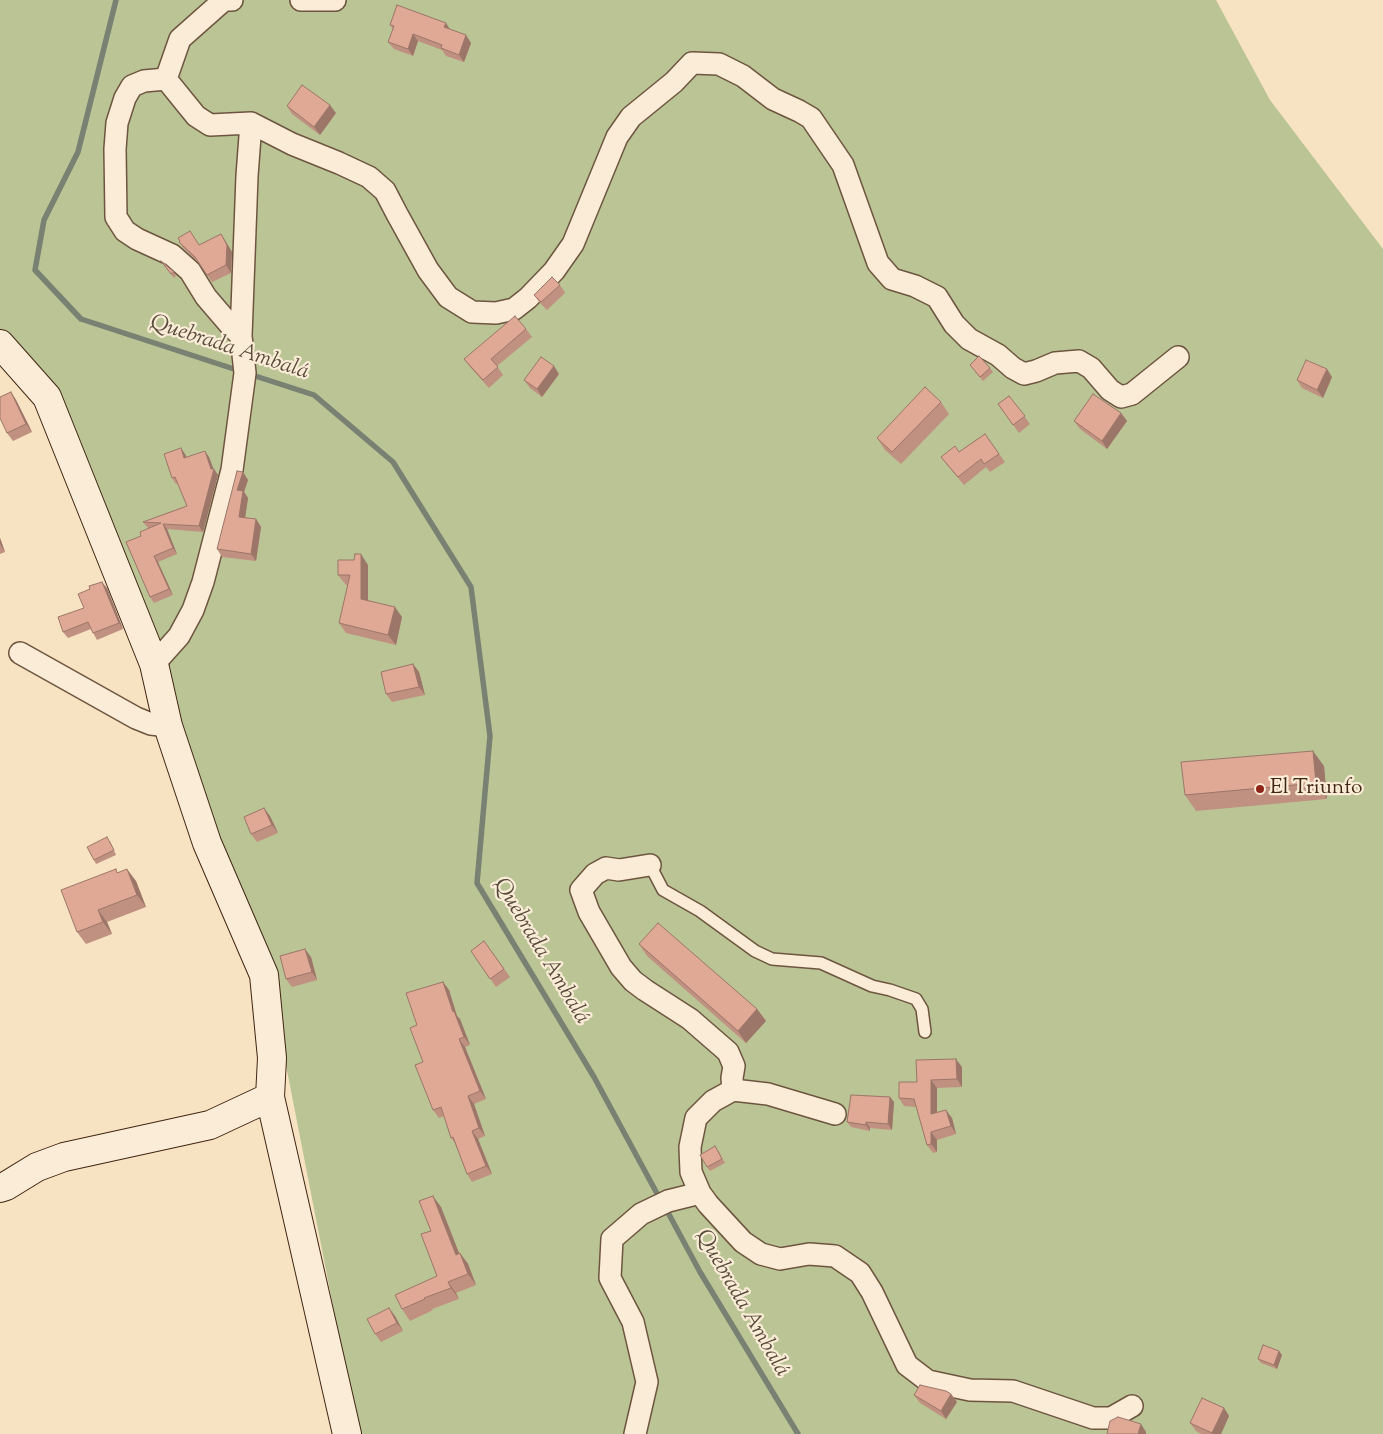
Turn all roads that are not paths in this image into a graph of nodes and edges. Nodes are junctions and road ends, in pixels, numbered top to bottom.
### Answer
1 (232, 0) edge
2 (301, 0) edge
3 (335, 0) edge
4 (166, 79) junction
5 (251, 122) junction
6 (241, 336) junction
7 (0, 344) edge
8 (1178, 357) dead end
9 (20, 653) dead end
10 (154, 664) junction
11 (168, 726) junction
12 (650, 865) joint
13 (925, 1032) dead end
14 (733, 1090) junction
15 (270, 1097) junction
16 (835, 1114) dead end
17 (0, 1188) edge
18 (700, 1193) junction
19 (1132, 1406) dead end
20 (347, 1434) edge
21 (635, 1434) edge

1 - 4 street
2 - 3 street
4 - 5 street
4 - 6 street
5 - 6 street
5 - 8 street
6 - 10 street
7 - 10 street
9 - 11 street
10 - 11 street
11 - 15 street
12 - 13 lane
12 - 14 street
14 - 16 street
14 - 18 street
15 - 17 street
15 - 20 street
18 - 19 street
18 - 21 street

